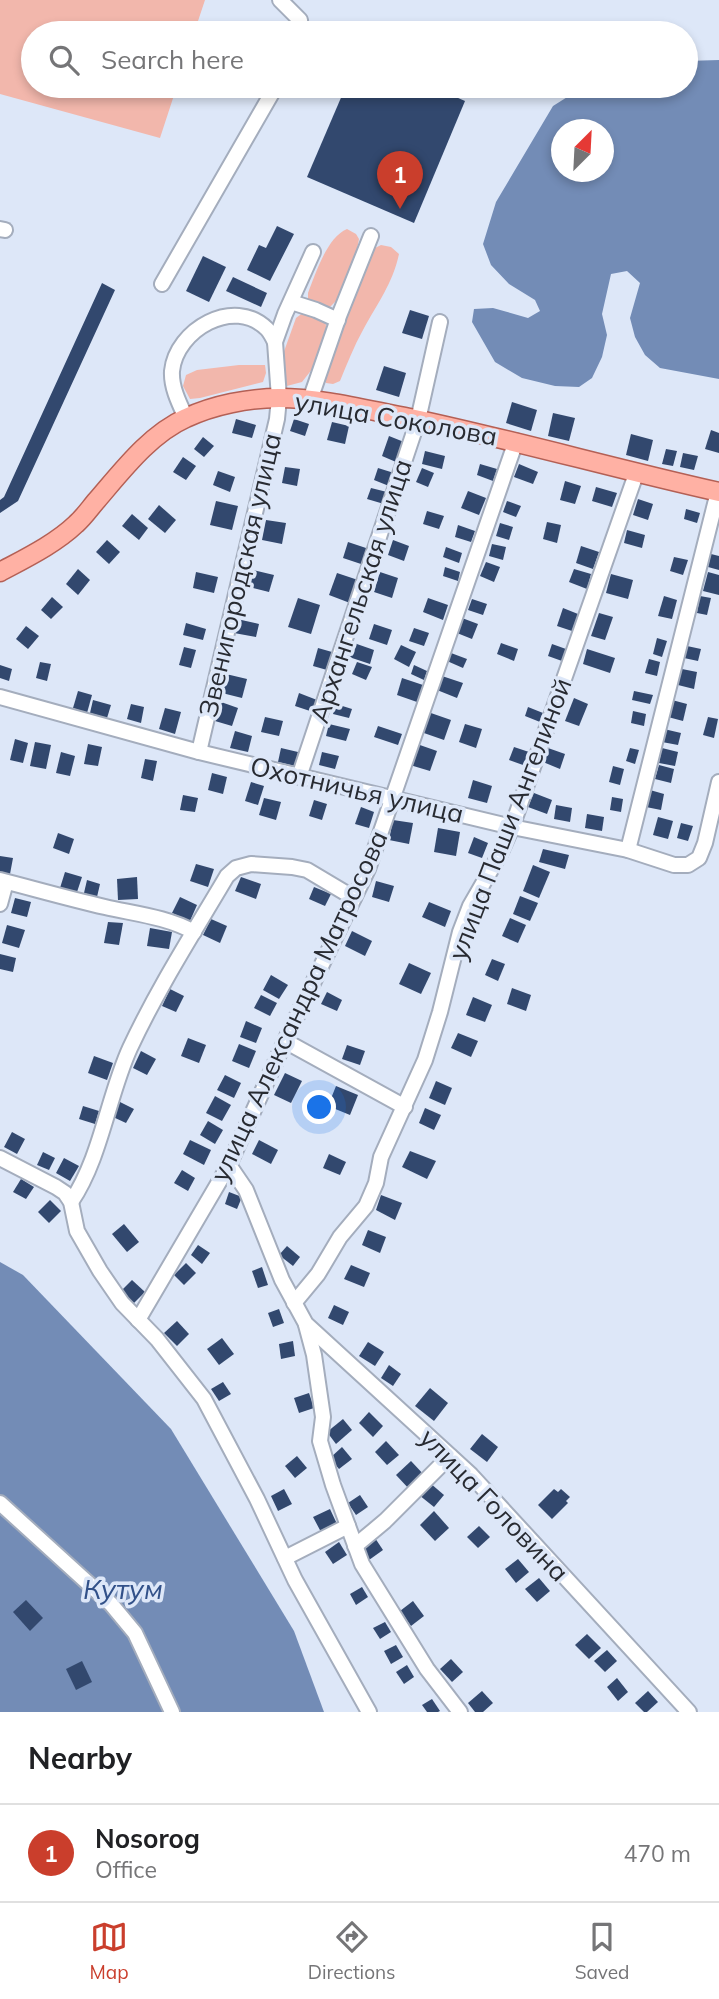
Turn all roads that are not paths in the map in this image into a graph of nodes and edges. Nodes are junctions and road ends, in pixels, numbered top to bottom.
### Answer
1 (280, 0) edge
2 (300, 21) edge
3 (269, 98) edge
4 (371, 236) dead end
5 (313, 253) dead end
6 (162, 284) dead end
7 (291, 302) junction
8 (338, 320) junction
9 (440, 322) dead end
10 (275, 342) junction
11 (279, 398) junction
12 (310, 400) junction
13 (186, 418) junction
14 (418, 420) junction
15 (516, 441) junction
16 (636, 474) junction
17 (718, 492) edge
18 (0, 572) edge
19 (0, 697) edge
20 (199, 752) junction
21 (299, 777) junction
22 (719, 782) edge
23 (392, 798) junction
24 (512, 827) junction
25 (628, 850) junction
26 (3, 881) edge
27 (354, 898) junction
28 (0, 904) edge
29 (194, 932) junction
30 (285, 1041) junction
31 (405, 1107) junction
32 (0, 1157) edge
33 (229, 1165) junction
34 (71, 1202) junction
35 (294, 1304) junction
36 (138, 1320) junction
37 (306, 1324) junction
38 (450, 1456) junction
39 (0, 1503) edge
40 (348, 1526) junction
41 (355, 1546) junction
42 (285, 1558) junction
43 (172, 1712) edge
44 (369, 1712) edge
45 (460, 1712) edge
46 (689, 1712) edge

1 - 2 street
3 - 6 street
4 - 8 street
5 - 7 street
7 - 8 street
7 - 10 street
8 - 12 street
9 - 14 street, Архангельская улица
10 - 11 street
10 - 13 street
11 - 12 main road, улица Соколова
11 - 13 main road, улица Соколова
11 - 20 street, Звенигородская улица
12 - 14 main road, улица Соколова
13 - 18 main road, улица Соколова
14 - 15 main road, улица Соколова
14 - 21 street, Архангельская улица
15 - 16 main road, улица Соколова
15 - 23 street, улица Александра Матросова
16 - 17 main road, улица Соколова
16 - 24 street, улица Паши Ангелиной
17 - 25 street
19 - 20 street, Охотничья улица
20 - 21 street, Охотничья улица
21 - 23 street, Охотничья улица
22 - 25 street, Охотничья улица
23 - 24 street, Охотничья улица
23 - 27 street, улица Александра Матросова
24 - 25 street, Охотничья улица
24 - 31 street, улица Паши Ангелиной
26 - 28 street
26 - 29 street
27 - 29 street
27 - 30 street, улица Александра Матросова
29 - 34 street
30 - 31 street
30 - 33 street, улица Александра Матросова
31 - 35 street, улица Паши Ангелиной
32 - 34 street
33 - 35 street, улица Головина
33 - 36 street, улица Александра Матросова
34 - 36 street
35 - 37 street, улица Головина
36 - 42 street
37 - 38 street, улица Головина
37 - 40 street
38 - 41 street
38 - 46 street, улица Головина
39 - 43 street
40 - 41 street
40 - 42 street
41 - 45 street
42 - 44 street

